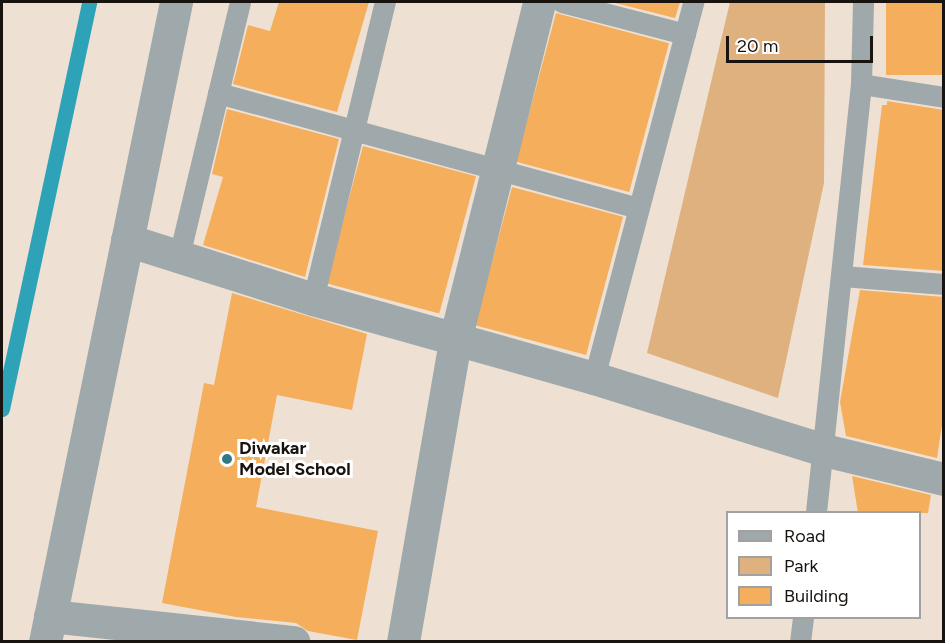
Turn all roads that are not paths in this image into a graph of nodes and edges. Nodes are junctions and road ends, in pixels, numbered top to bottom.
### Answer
1 (176, 2) edge
2 (240, 2) edge
3 (385, 2) edge
4 (538, 2) edge
5 (562, 2) edge
6 (693, 2) edge
7 (863, 2) edge
8 (685, 34) junction
9 (861, 84) junction
10 (218, 93) junction
11 (944, 97) edge
12 (354, 130) junction
13 (497, 169) junction
14 (639, 208) junction
15 (127, 240) junction
16 (179, 256) junction
17 (842, 276) junction
18 (944, 284) edge
19 (313, 298) junction
20 (455, 340) junction
21 (594, 378) junction
22 (824, 450) junction
23 (944, 479) edge
24 (816, 511) edge
25 (803, 619) edge
26 (48, 629) edge
27 (242, 638) edge
28 (294, 642) edge
29 (403, 642) edge
30 (800, 642) edge

1 - 15 street
2 - 10 lane
3 - 12 lane
4 - 13 street
5 - 8 lane
6 - 8 lane
7 - 9 lane
8 - 14 lane
9 - 11 lane
9 - 17 lane
10 - 12 lane
10 - 16 lane
12 - 13 lane
12 - 19 lane
13 - 14 lane
13 - 20 street
14 - 21 lane
15 - 16 street
15 - 26 street
16 - 19 street
17 - 18 lane
17 - 22 lane
19 - 20 street
20 - 21 street
20 - 29 street
21 - 22 street
22 - 23 street
22 - 24 lane
25 - 30 lane
26 - 27 street
27 - 28 street

